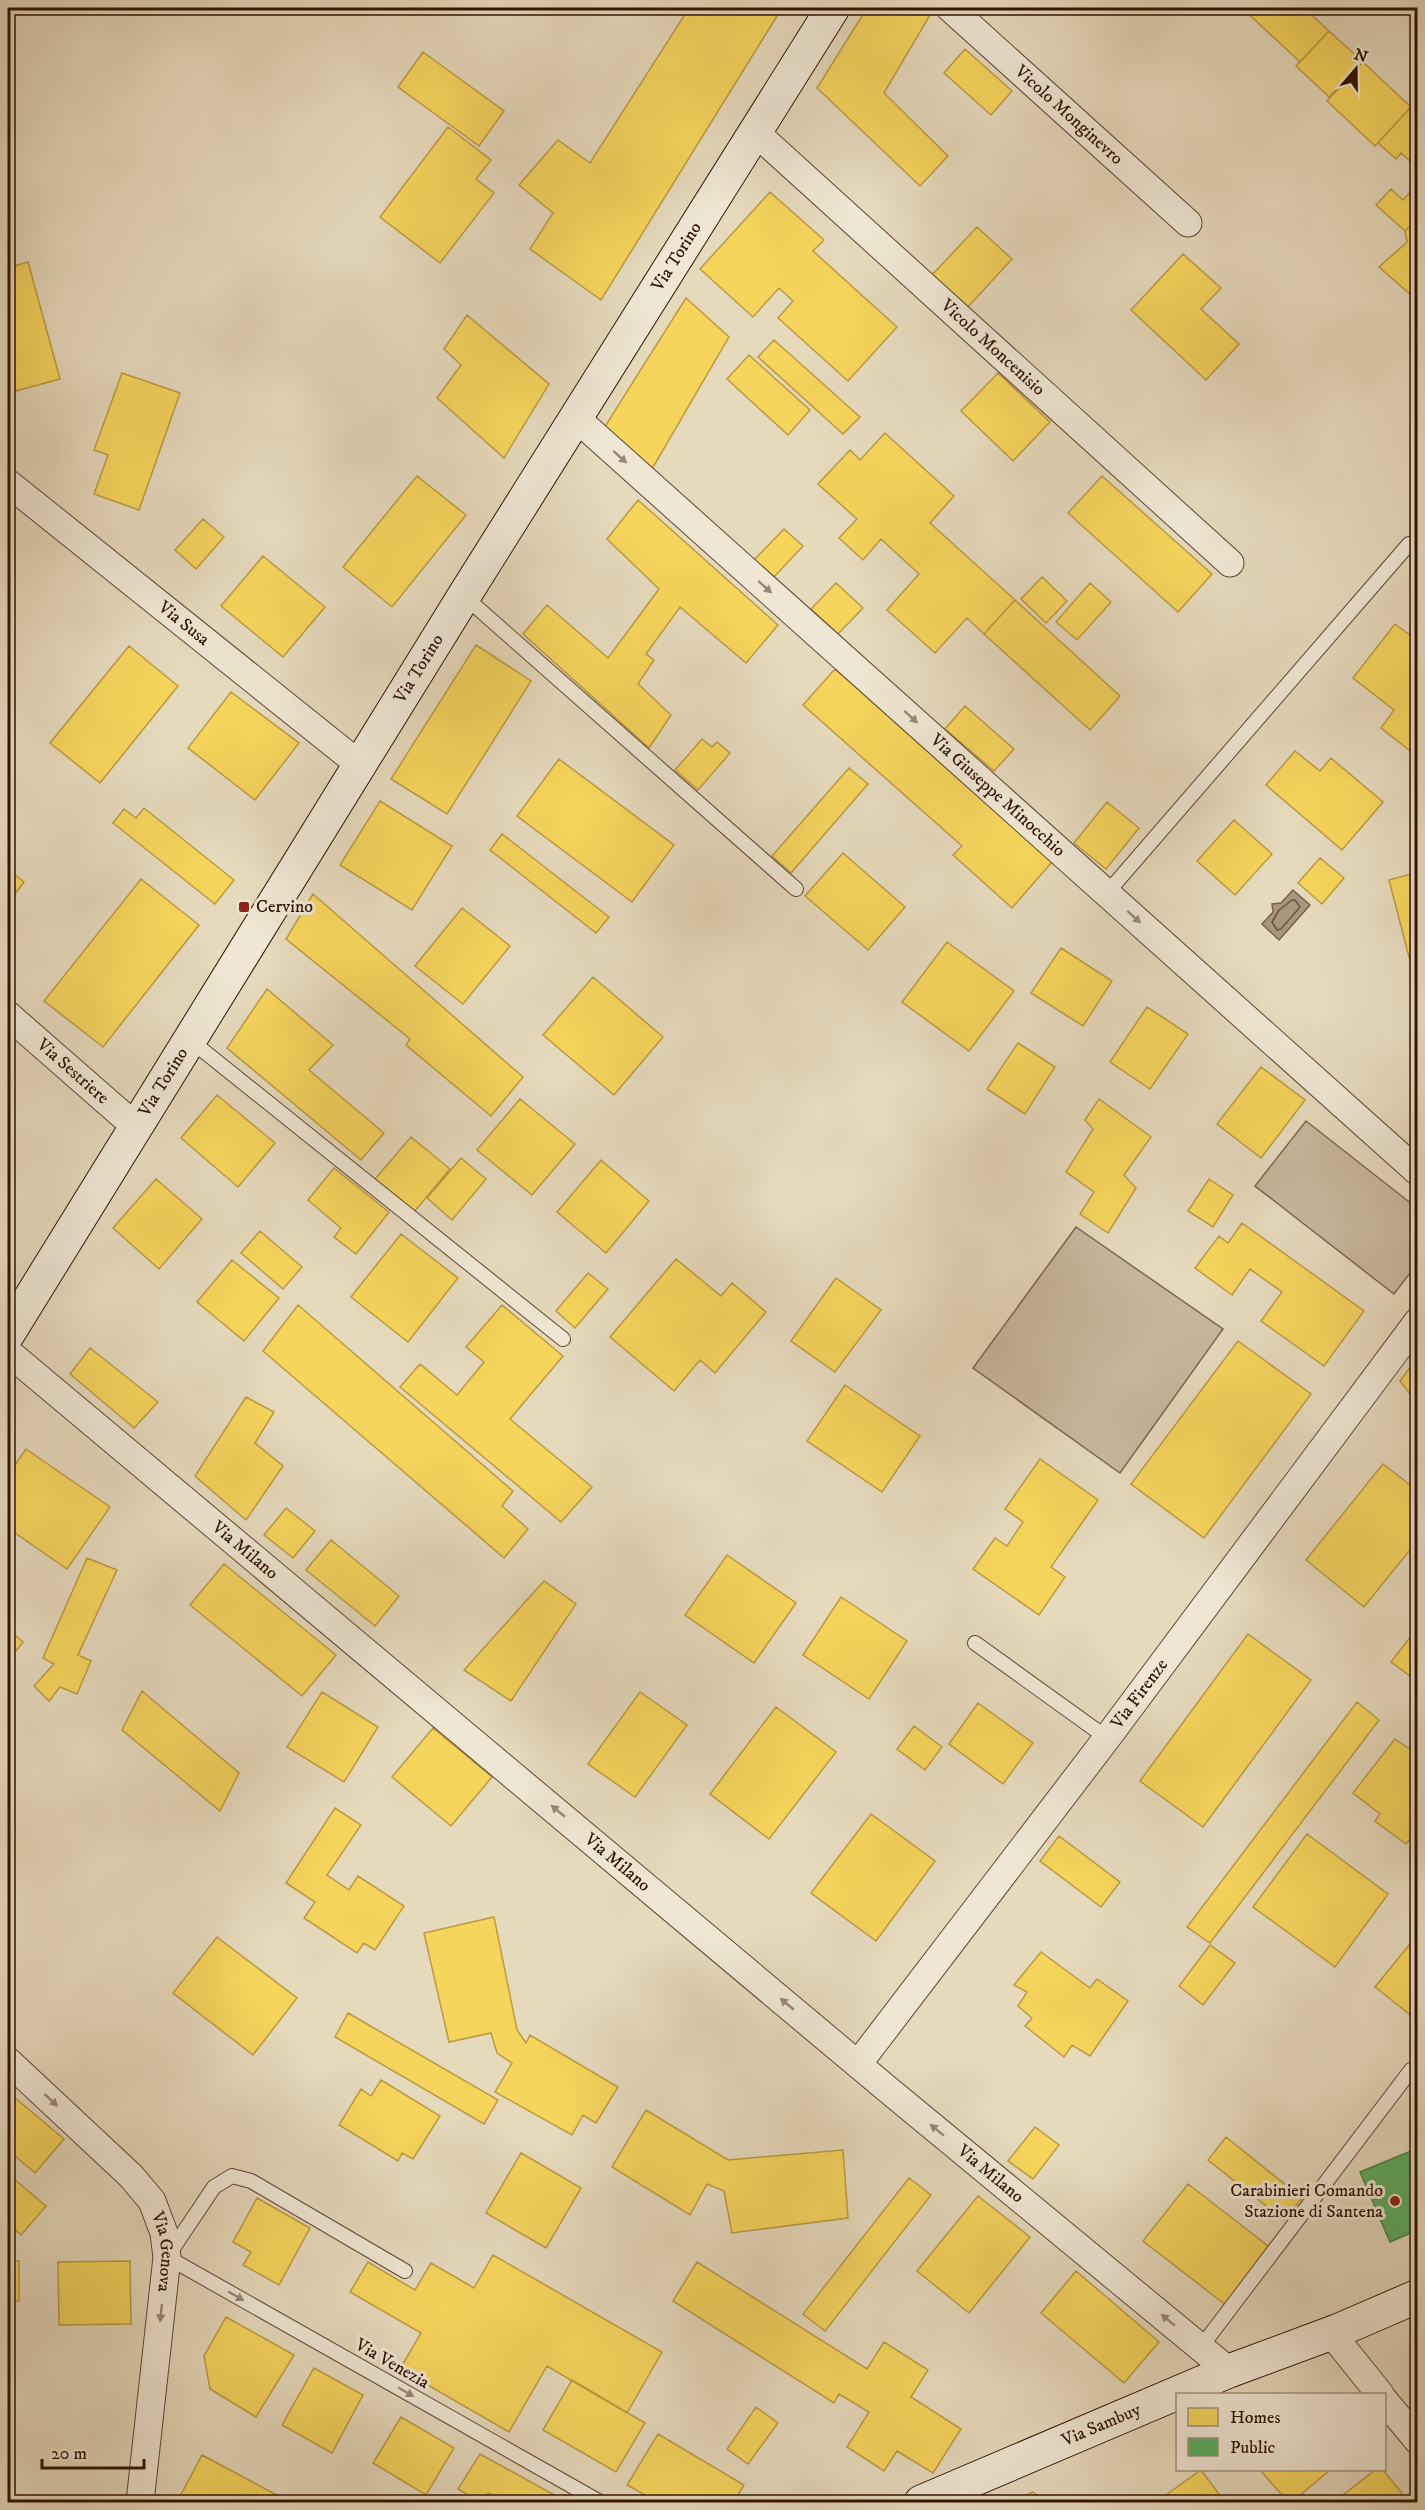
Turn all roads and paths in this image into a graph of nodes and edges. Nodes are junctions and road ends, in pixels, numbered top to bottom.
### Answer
1 (833, 8) edge
2 (950, 8) edge
3 (755, 132) junction
4 (1188, 223) dead end
5 (576, 418) junction
6 (8, 483) edge
7 (1409, 544) dead end
8 (1230, 563) dead end
9 (464, 596) junction
10 (360, 765) junction
11 (796, 890) dead end
12 (1107, 893) junction
13 (8, 1015) edge
14 (190, 1040) junction
15 (136, 1127) junction
16 (1418, 1172) edge
17 (1418, 1321) edge
18 (8, 1334) edge
19 (563, 1339) dead end
20 (8, 1352) edge
21 (975, 1643) dead end
22 (1107, 1738) junction
23 (8, 2061) edge
24 (858, 2064) junction
25 (1411, 2070) dead end
26 (167, 2257) junction
27 (405, 2271) dead end
28 (1418, 2296) edge
29 (1331, 2333) junction
30 (1201, 2347) junction
31 (1229, 2371) junction
32 (1177, 2393) edge
33 (1379, 2393) edge
34 (1176, 2394) edge
35 (1386, 2402) edge
36 (1418, 2441) edge
37 (140, 2502) edge
38 (600, 2502) edge
39 (921, 2502) edge

1 - 3 street, Via Torino
2 - 4 street, Vicolo Monginevro
3 - 5 street, Via Torino
3 - 8 street, Vicolo Moncenisio
5 - 9 street, Via Torino
5 -> 12 street, Via Giuseppe Minocchio
6 - 10 street, Via Susa
7 - 12 lane
9 - 10 street, Via Torino
9 - 11 lane
10 - 14 street, Via Torino
12 -> 16 street, Via Giuseppe Minocchio
13 - 15 street, Via Sestriere
14 - 15 street, Via Torino
14 - 19 lane
15 - 18 street, Via Torino
17 - 22 street, Via Firenze
24 -> 20 street, Via Milano
21 - 22 lane
22 - 24 street, Via Firenze
23 -> 26 street, Via Genova
30 -> 24 street, Via Milano
25 - 30 lane
26 - 27 lane
26 -> 37 street, Via Genova
26 -> 38 lane, Via Venezia
28 - 29 street, Via Sambuy
29 - 31 street, Via Sambuy
29 - 33 street
30 - 31 street, Via Milano
31 - 32 street, Via Sambuy
34 - 39 street, Via Sambuy
35 - 36 street

